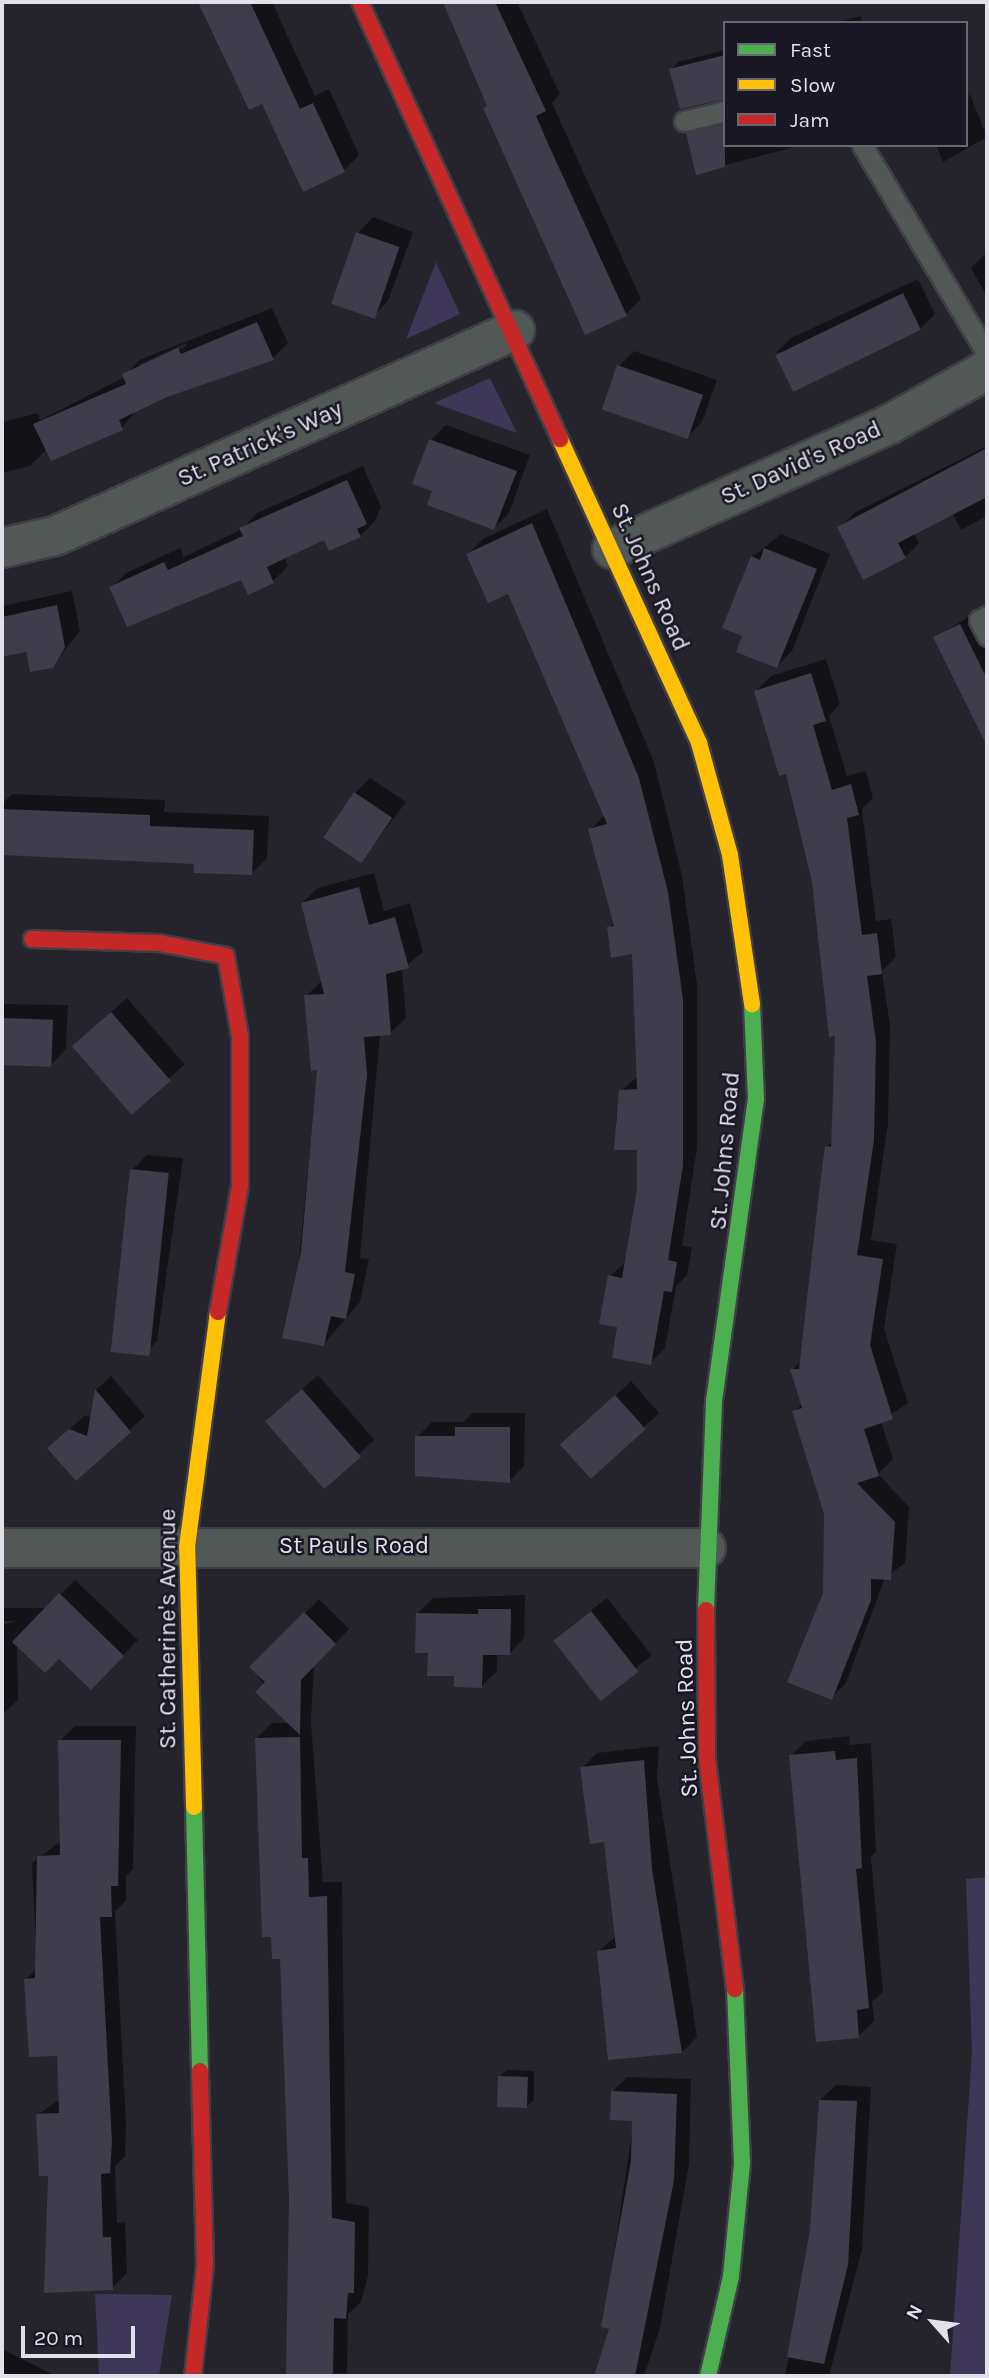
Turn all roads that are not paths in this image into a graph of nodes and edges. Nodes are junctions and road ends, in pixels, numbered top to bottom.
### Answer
1 (360, 2) edge
2 (723, 111) edge
3 (684, 121) dead end
4 (863, 147) edge
5 (515, 330) junction
6 (987, 354) edge
7 (987, 370) edge
8 (2, 548) edge
9 (612, 549) junction
10 (987, 616) edge
11 (987, 636) edge
12 (32, 939) dead end
13 (187, 1547) junction
14 (2, 1548) edge
15 (706, 1548) junction
16 (192, 2376) edge
17 (708, 2376) edge

1 - 5 street, St. Johns Road
2 - 3 lane
4 - 6 lane
5 - 8 street, St. Patrick's Way
5 - 9 street, St. Johns Road
7 - 9 street, St. David's Road
9 - 15 street, St. Johns Road
10 - 11 lane
12 - 13 street, St. Catherine's Avenue
13 - 14 street, St Pauls Road
13 - 15 street, St Pauls Road
13 - 16 street, St. Catherine's Avenue
15 - 17 street, St. Johns Road

